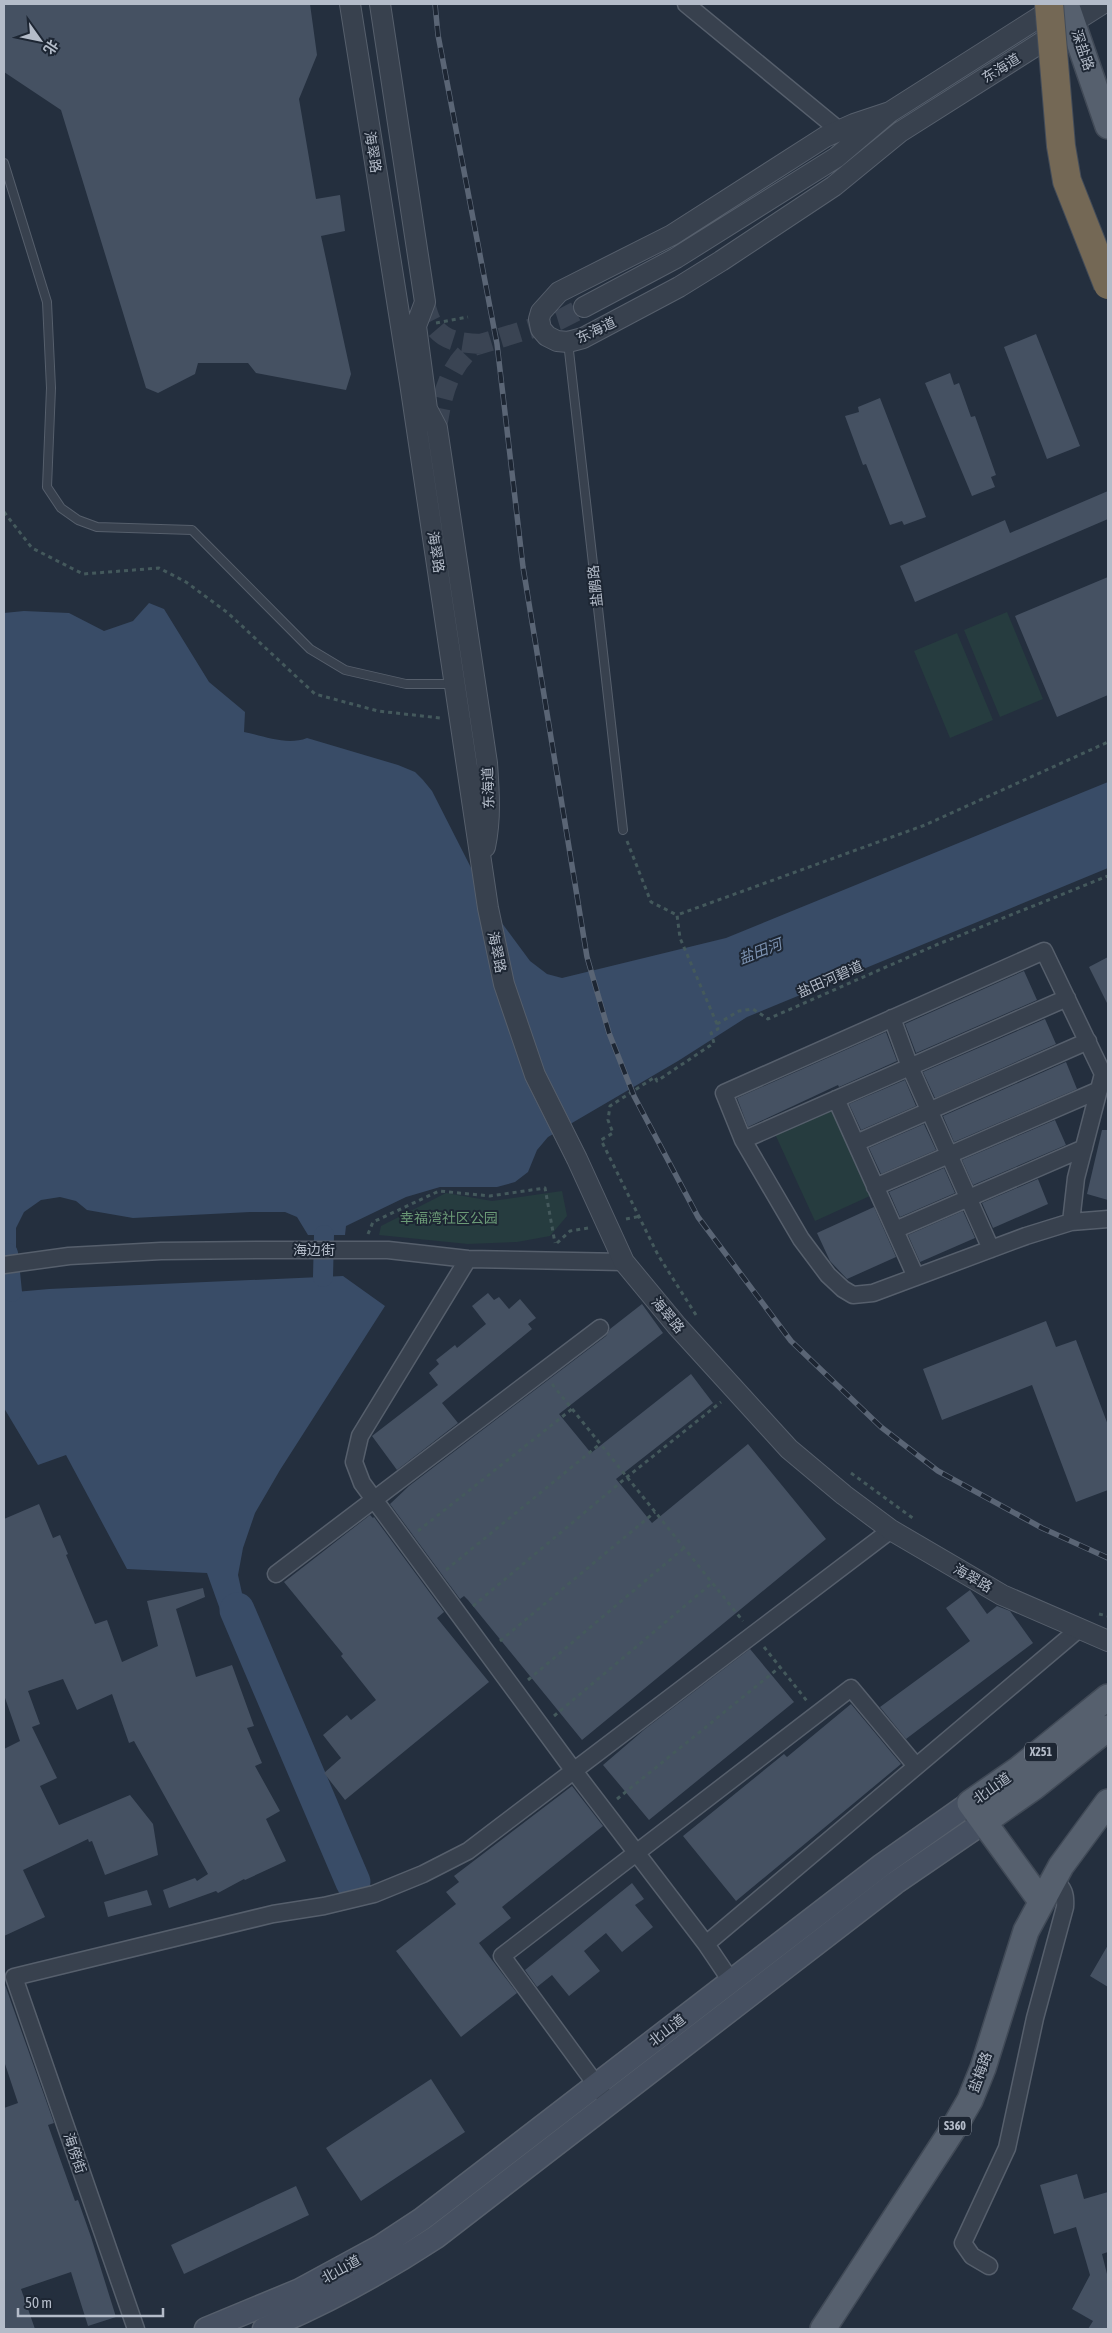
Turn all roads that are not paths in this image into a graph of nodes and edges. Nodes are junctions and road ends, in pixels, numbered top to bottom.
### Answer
1 (350, 4) edge
2 (380, 4) edge
3 (686, 4) edge
4 (1049, 4) edge
5 (1102, 4) edge
6 (1066, 10) edge
7 (890, 112) junction
8 (1108, 126) edge
9 (839, 130) junction
10 (900, 132) junction
11 (837, 157) junction
12 (4, 163) edge
13 (1108, 285) edge
14 (584, 307) tunnel mouth
15 (568, 342) junction
16 (456, 684) junction
17 (480, 713) joint
18 (623, 830) road end
19 (481, 863) junction
20 (1067, 998) junction
21 (892, 1018) junction
22 (1088, 1041) junction
23 (910, 1066) junction
24 (1099, 1090) junction
25 (836, 1099) junction
26 (930, 1111) junction
27 (743, 1140) junction
28 (856, 1143) junction
29 (1084, 1148) junction
30 (949, 1154) junction
31 (875, 1187) junction
32 (968, 1197) junction
33 (1108, 1219) edge
34 (1071, 1222) junction
35 (895, 1230) junction
36 (991, 1249) junction
37 (468, 1259) junction
38 (624, 1262) junction
39 (4, 1265) edge
40 (916, 1277) junction
41 (600, 1328) dead end
42 (374, 1501) junction
43 (891, 1530) junction
44 (276, 1574) dead end
45 (1079, 1629) junction
46 (1108, 1641) edge
47 (1108, 1697) edge
48 (1108, 1728) edge
49 (916, 1766) junction
50 (574, 1771) junction
51 (1108, 1802) edge
52 (977, 1812) junction
53 (637, 1852) junction
54 (1053, 1879) junction
55 (1041, 1901) junction
56 (706, 1944) junction
57 (731, 1981) junction
58 (596, 2085) junction
59 (609, 2103) junction
60 (990, 2266) dead end
61 (136, 2329) edge
62 (206, 2329) edge
63 (264, 2329) edge
64 (823, 2329) edge

1 - 16 street, 海翠路
2 - 17 street, 海翠路
3 - 9 street
4 - 13 highway, bridge
5 - 6 street, 东海道
6 - 7 street, 东海道
6 - 8 main road, 深盐路
6 - 10 street, 东海道
7 - 9 street, 东海道
7 - 11 street, 东海道
9 - 15 street, 东海道
10 - 11 street, 东海道
10 - 15 street, 东海道
11 - 14 street, 东海道
12 - 16 lane
15 - 18 lane, 盐鹏路
16 - 19 street, 海翠路
17 - 19 street, 东海道
19 - 38 street, 海翠路
20 - 21 street
20 - 22 street
20 - 23 street
21 - 23 street
21 - 27 street
22 - 24 street
22 - 26 street
23 - 25 street
23 - 26 street
24 - 29 street
24 - 30 street
25 - 27 street
25 - 28 street
26 - 28 street
26 - 30 street
27 - 40 street
28 - 31 street
29 - 32 street
29 - 34 street
30 - 31 street
30 - 32 street
31 - 35 street
32 - 35 street
32 - 36 street
33 - 34 street
34 - 36 street
35 - 40 street
36 - 40 street
37 - 38 street, 海边街
37 - 39 street, 海边街
37 - 42 street
38 - 43 street, 海翠路
41 - 42 street
42 - 44 street
42 - 50 street
43 - 45 street, 海翠路
43 - 50 street
45 - 46 street, 海翠路
45 - 49 street
47 - 52 main road, 北山道 / X251
48 - 52 main road, 北山道 / X251
49 - 53 street
49 - 56 street
50 - 53 street
50 - 61 street, 海傍街
51 - 54 main road, 盐梅路 / S360
52 - 55 main road
52 - 57 main road, 北山道 / X251
52 - 59 main road, 北山道 / X251
53 - 56 street
53 - 58 street
54 - 55 main road, 盐梅路 / S360
54 - 60 street
55 - 64 main road, 盐梅路 / S360
56 - 57 street
57 - 58 main road, 北山道 / X251
58 - 59 street
58 - 62 main road, 北山道 / X251
59 - 63 main road, 北山道 / X251

